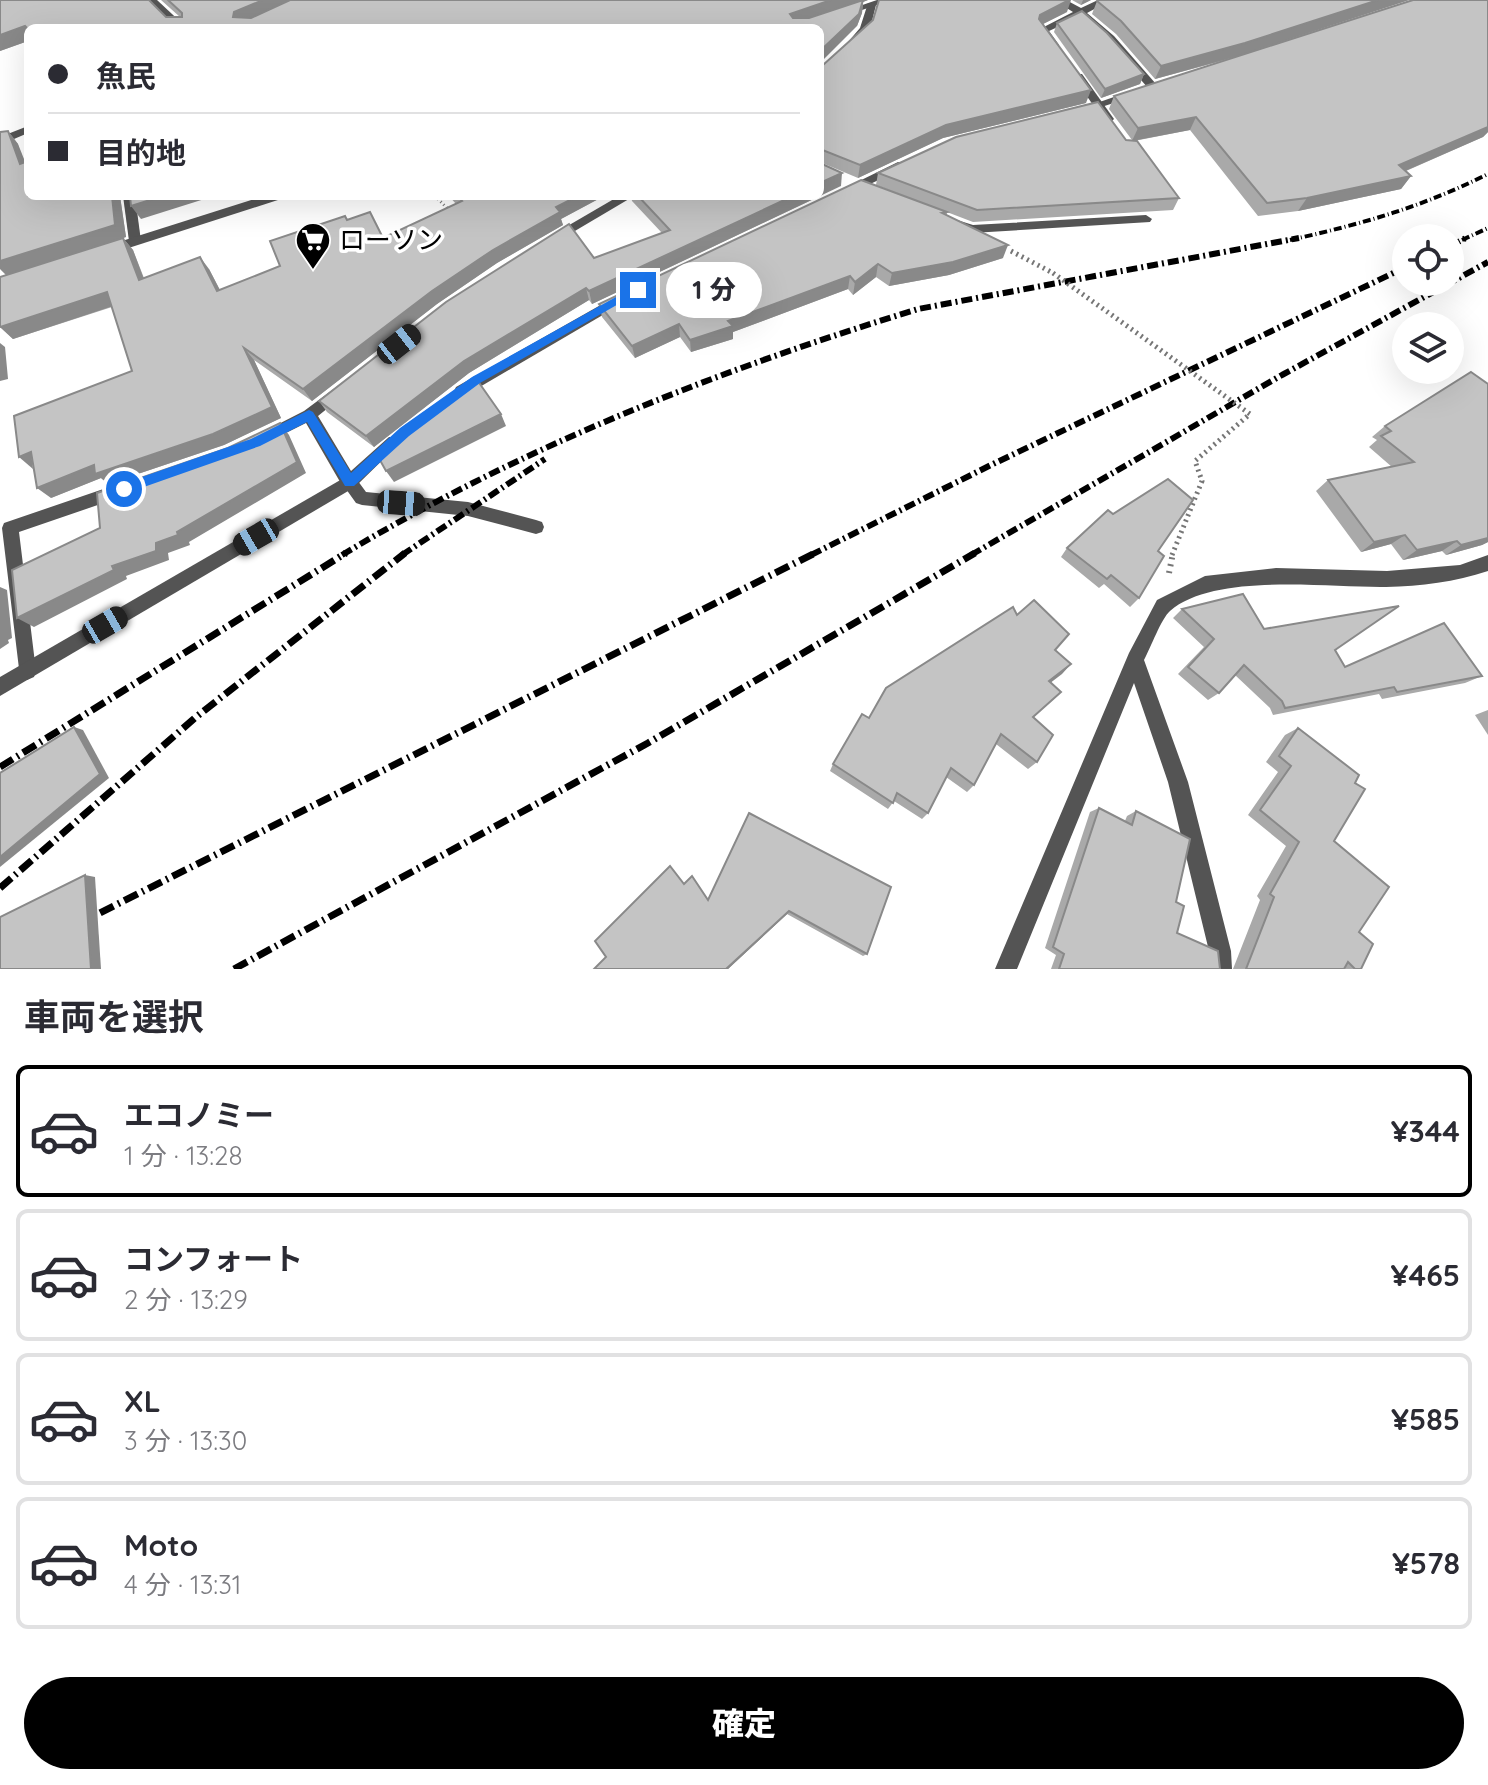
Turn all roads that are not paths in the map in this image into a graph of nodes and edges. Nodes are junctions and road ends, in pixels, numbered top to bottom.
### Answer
1 (151, 0) edge
2 (887, 0) edge
3 (1059, 0) edge
4 (1106, 0) edge
5 (871, 5) junction
6 (1081, 11) junction
7 (825, 19) edge
8 (178, 24) edge
9 (847, 48) edge
10 (1062, 55) edge
11 (1071, 68) edge
12 (1168, 82) edge
13 (1152, 86) junction
14 (1099, 106) junction
15 (1067, 114) edge
16 (1113, 126) edge
17 (24, 131) edge
18 (0, 141) edge
19 (909, 161) edge
20 (830, 198) edge
21 (130, 200) edge
22 (264, 200) edge
23 (621, 200) edge
24 (943, 218) edge
25 (1146, 219) edge
26 (135, 241) junction
27 (540, 246) edge
28 (90, 256) edge
29 (638, 290) edge
30 (346, 386) edge
31 (452, 398) edge
32 (309, 415) junction
33 (404, 432) edge
34 (243, 448) edge
35 (349, 482) junction
36 (138, 484) edge
37 (536, 527) dead end
38 (1488, 563) edge
39 (1135, 659) junction
40 (27, 671) junction
41 (0, 687) edge
42 (1006, 969) edge
43 (1221, 969) edge

1 - 8 street
2 - 5 street
3 - 6 street
4 - 6 street
5 - 7 street
5 - 9 street
6 - 10 street
6 - 13 street
11 - 14 street
12 - 13 street
13 - 14 street
14 - 15 street
14 - 16 street
17 - 18 street
19 - 20 street
21 - 26 street
22 - 26 street
23 - 27 street
24 - 25 street
26 - 28 street
29 - 31 street
30 - 32 street
32 - 34 street
32 - 35 street
33 - 35 street
35 - 37 street
35 - 40 street
36 - 40 street
38 - 39 street
39 - 42 street
39 - 43 street
40 - 41 street

